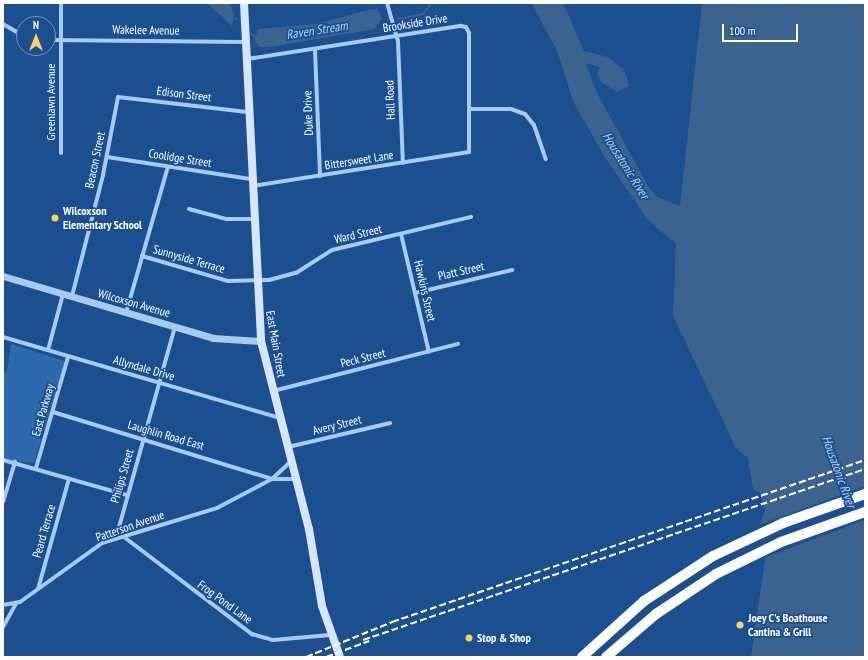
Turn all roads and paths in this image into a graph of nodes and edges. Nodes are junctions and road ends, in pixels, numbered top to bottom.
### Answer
1 (61, 3) edge
2 (244, 3) edge
3 (387, 3) edge
4 (3, 24) edge
5 (16, 31) edge
6 (397, 36) junction
7 (56, 40) edge
8 (61, 40) junction
9 (244, 42) junction
10 (315, 50) junction
11 (245, 59) junction
12 (118, 97) joint
13 (470, 110) junction
14 (247, 112) junction
15 (470, 150) joint
16 (61, 153) dead end
17 (107, 157) junction
18 (546, 159) dead end
19 (403, 163) junction
20 (168, 167) junction
21 (320, 176) junction
22 (250, 183) junction
23 (189, 209) dead end
24 (471, 217) dead end
25 (252, 219) junction
26 (402, 234) junction
27 (142, 256) junction
28 (512, 270) dead end
29 (3, 276) edge
30 (255, 281) junction
31 (415, 293) junction
32 (63, 294) junction
33 (72, 296) junction
34 (126, 313) junction
35 (175, 327) junction
36 (3, 337) edge
37 (261, 341) junction
38 (458, 344) dead end
39 (48, 350) junction
40 (429, 352) junction
41 (68, 356) junction
42 (159, 383) junction
43 (273, 391) junction
44 (53, 412) junction
45 (280, 418) junction
46 (390, 423) dead end
47 (144, 439) junction
48 (288, 447) junction
49 (291, 459) junction
50 (3, 460) edge
51 (15, 462) junction
52 (36, 468) junction
53 (69, 479) junction
54 (272, 479) junction
55 (296, 479) junction
56 (865, 494) edge
57 (126, 495) junction
58 (3, 502) edge
59 (865, 512) edge
60 (124, 537) junction
61 (116, 538) junction
62 (38, 589) junction
63 (16, 604) junction
64 (3, 605) edge
65 (3, 627) edge
66 (330, 635) junction
67 (340, 657) edge
68 (582, 657) edge
69 (606, 657) edge

1 - 8 street, Greenlawn Avenue
2 - 9 main road, East Main Street
3 - 6 street, Hall Road
4 - 5 street
6 - 10 street, Brookside Drive
6 - 13 street, Brookside Drive
6 - 19 street, Hall Road
7 - 8 street, Wakelee Avenue
8 - 9 street, Wakelee Avenue
8 - 16 street, Greenlawn Avenue
9 - 11 main road, East Main Street
10 - 11 street, Brookside Drive
10 - 21 street, Duke Drive
11 - 14 main road, East Main Street
12 - 14 street, Edison Street
12 - 17 street, Beacon Street
13 - 15 street, Brookside Drive
13 - 18 street
14 - 22 main road, East Main Street
15 - 19 street, Bittersweet Lane
17 - 20 street, Coolidge Street
17 - 33 street, Beacon Street
19 - 21 street, Bittersweet Lane
20 - 22 street, Coolidge Street
20 - 27 street
21 - 22 street, Bittersweet Lane
22 - 25 main road, East Main Street
23 - 25 street
24 - 26 street, Ward Street
25 - 30 main road, East Main Street
26 - 30 street, Ward Street
26 - 31 street, Hawkins Street
27 - 30 street, Sunnyside Terrace
27 - 34 street
28 - 31 street, Platt Street
29 - 32 street, Wilcoxson Avenue
30 - 37 main road, East Main Street
31 - 40 street, Hawkins Street
32 - 33 street, Wilcoxson Avenue
32 - 39 street
33 - 34 street, Wilcoxson Avenue
34 - 35 street, Wilcoxson Avenue
35 - 37 street, Wilcoxson Avenue
35 - 42 street, Philips Street
36 - 39 street, Allyndale Drive
37 - 43 main road, East Main Street
38 - 40 street, Peck Street
39 - 41 street, Allyndale Drive
40 - 43 street, Peck Street
41 - 42 street, Allyndale Drive
41 - 44 street, East Parkway
42 - 45 street, Allyndale Drive
42 - 47 street, Philips Street
43 - 45 main road, East Main Street
44 - 47 street, Laughlin Road East
44 - 52 street, East Parkway
45 - 48 main road, East Main Street
46 - 48 street, Avery Street
47 - 54 street, Laughlin Road East
47 - 57 street, Philips Street
48 - 49 main road, East Main Street
49 - 54 street, Patterson Avenue
49 - 55 main road, East Main Street
50 - 51 street
51 - 52 street
51 - 58 street
52 - 53 street
53 - 57 street
53 - 62 street, Peard Terrace
54 - 55 street, Patterson Avenue
54 - 60 street, Patterson Avenue
55 - 66 main road, East Main Street
56 - 68 highway
57 - 61 street, Philips Street
59 - 69 highway
60 - 61 street, Patterson Avenue
60 - 66 street, Frog Pond Lane
61 - 62 street, Patterson Avenue
62 - 63 street, Patterson Avenue
63 - 64 street, Patterson Avenue
63 - 65 street
66 - 67 main road, East Main Street

